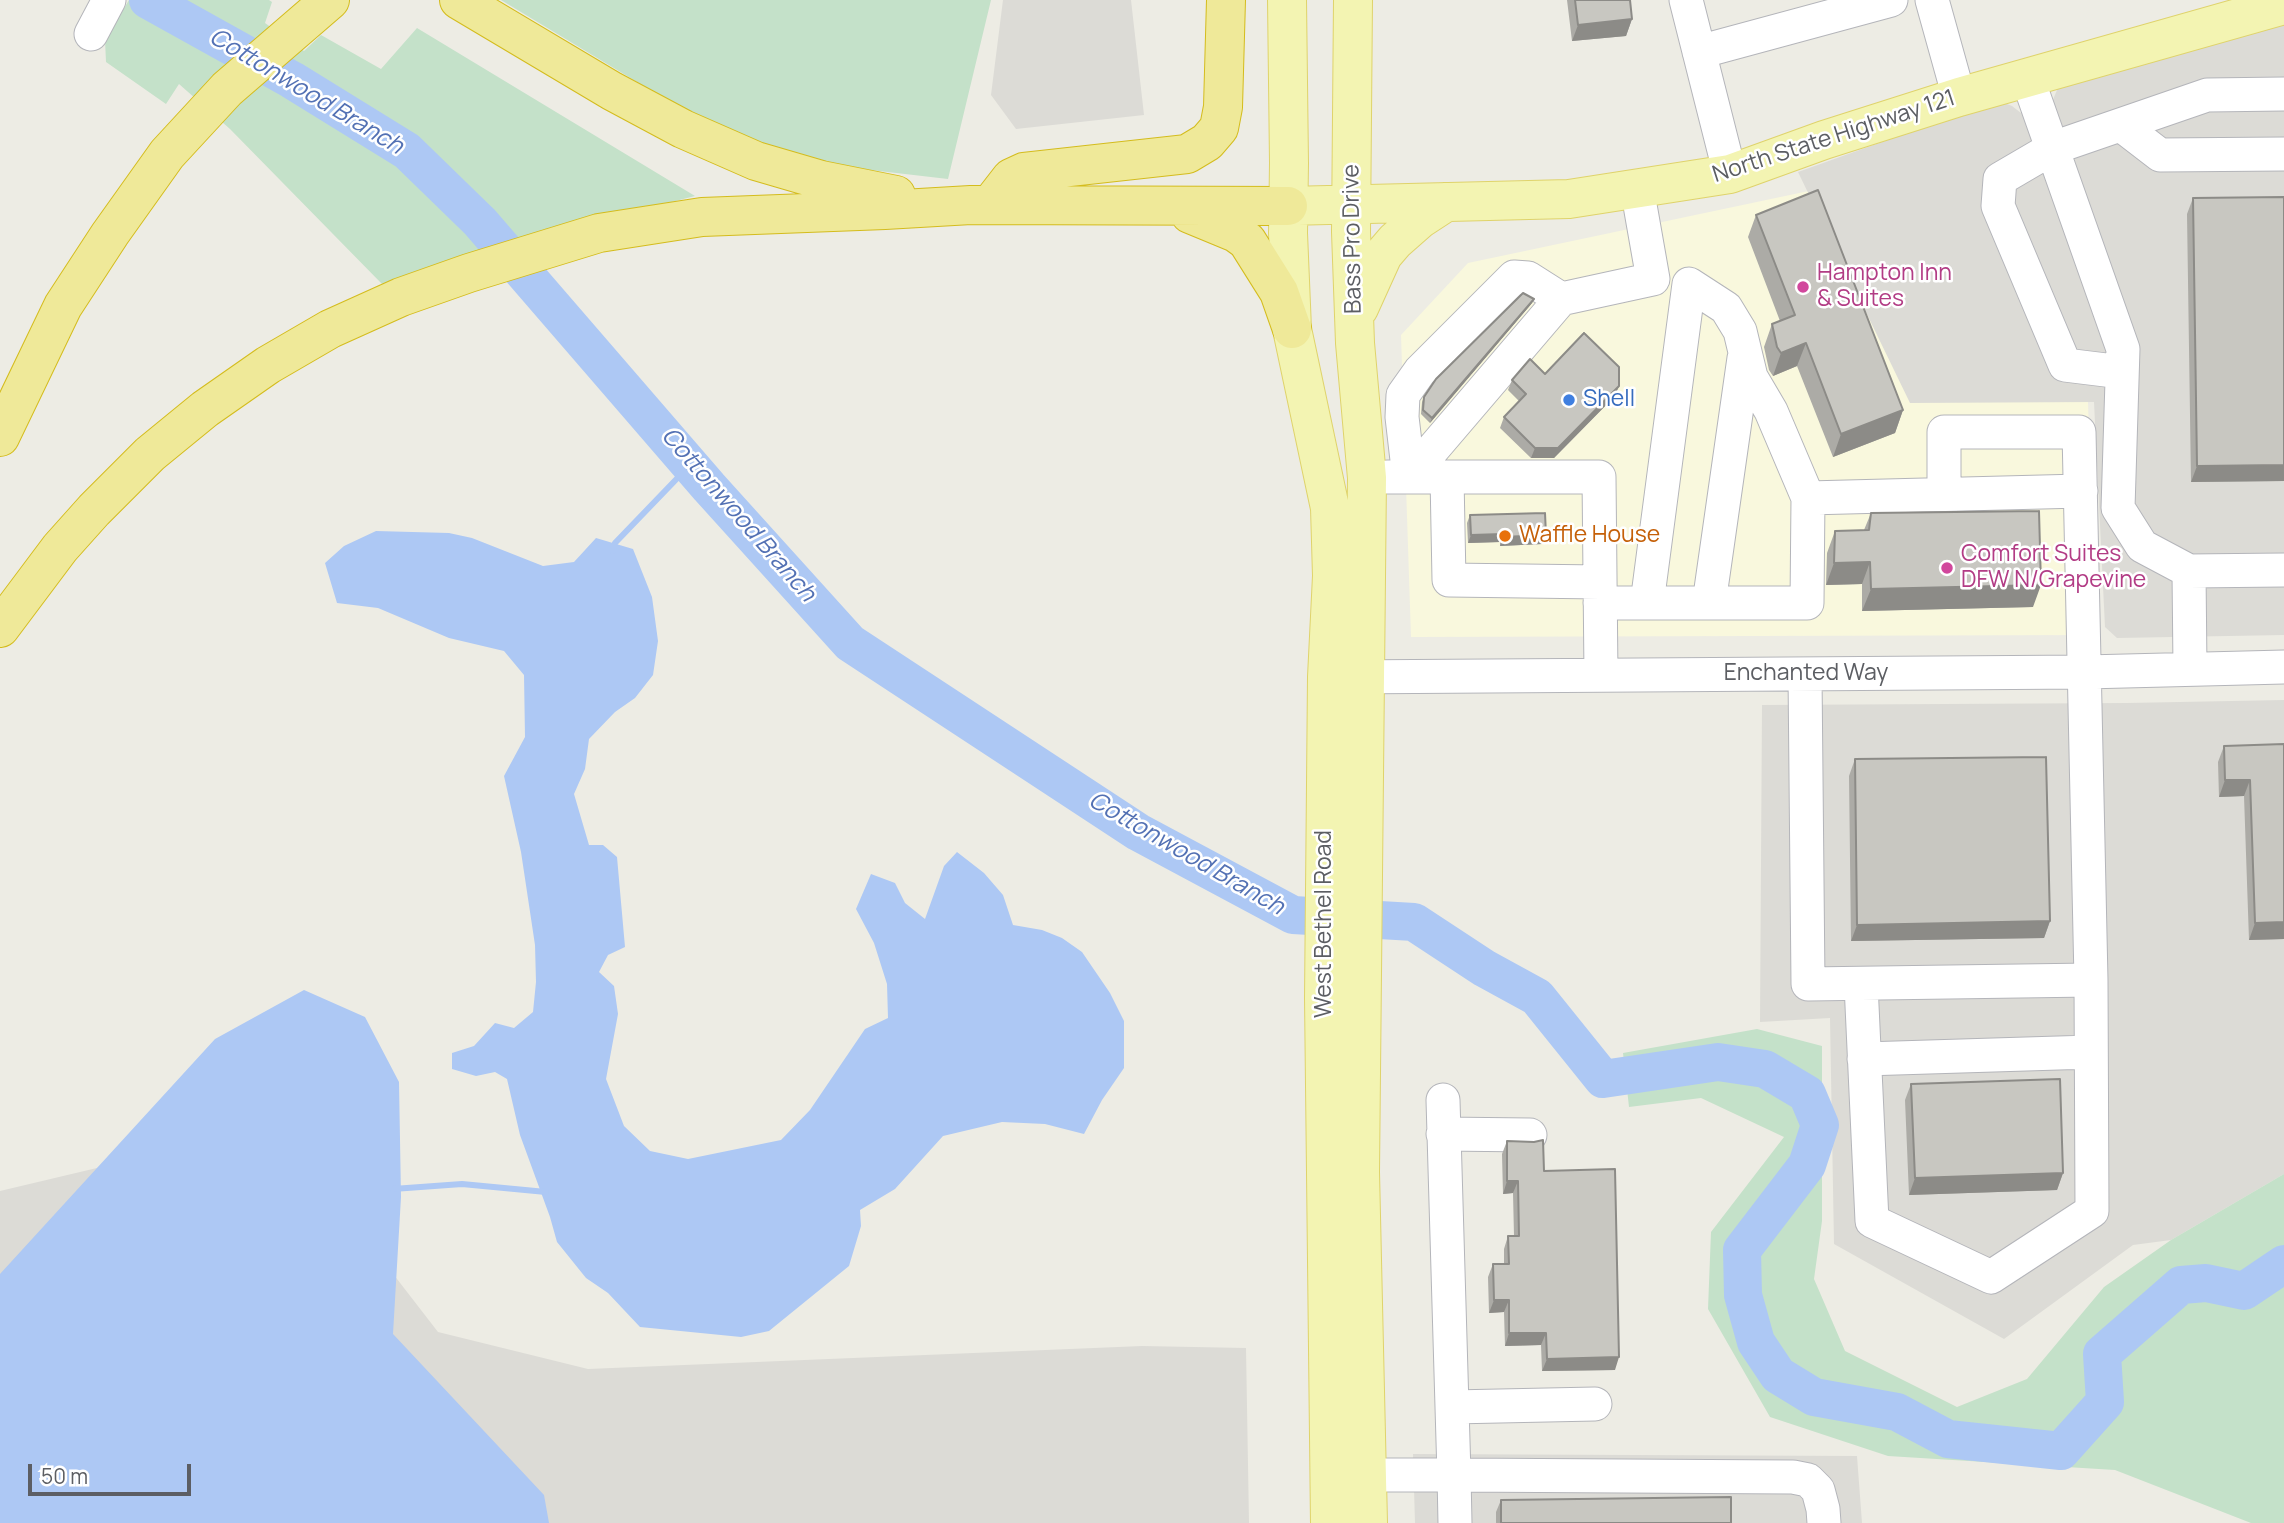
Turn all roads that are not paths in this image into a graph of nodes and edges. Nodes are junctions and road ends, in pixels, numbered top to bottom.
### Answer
1 (109, 0) edge
2 (330, 0) edge
3 (459, 0) edge
4 (1226, 0) edge
5 (1287, 0) edge
6 (1353, 0) edge
7 (1686, 0) edge
8 (1891, 0) edge
9 (1932, 0) edge
10 (2284, 5) edge
11 (90, 34) dead end
12 (1699, 52) junction
13 (2027, 77) junction
14 (2284, 94) edge
15 (1959, 97) junction
16 (2121, 125) junction
17 (2053, 148) junction
18 (2284, 154) edge
19 (1730, 174) junction
20 (1637, 188) junction
21 (1446, 202) junction
22 (1350, 204) junction
23 (981, 205) junction
24 (1288, 206) junction
25 (1172, 207) junction
26 (1653, 279) junction
27 (1689, 284) junction
28 (1561, 299) junction
29 (1355, 316) junction
30 (1292, 328) junction
31 (1745, 352) junction
32 (2122, 372) junction
33 (0, 437) edge
34 (1409, 477) junction
35 (1447, 477) junction
36 (1367, 478) junction
37 (2081, 491) junction
38 (1944, 494) junction
39 (1808, 498) junction
40 (2284, 570) edge
41 (2189, 571) junction
42 (1600, 592) junction
43 (1647, 603) junction
44 (1709, 603) junction
45 (0, 628) edge
46 (2284, 667) edge
47 (2190, 669) junction
48 (2086, 672) junction
49 (1805, 674) junction
50 (1601, 675) junction
51 (1366, 676) junction
52 (1327, 677) junction
53 (2091, 980) junction
54 (1861, 984) junction
55 (2091, 1052) junction
56 (1864, 1059) junction
57 (1443, 1100) dead end
58 (1443, 1135) junction
59 (1530, 1135) dead end
60 (1595, 1404) dead end
61 (1452, 1407) junction
62 (1329, 1475) junction
63 (1367, 1475) junction
64 (1454, 1475) junction
65 (1329, 1523) edge
66 (1368, 1523) edge
67 (1455, 1523) edge
68 (1824, 1523) edge

1 - 11 street
2 - 33 highway
3 - 23 highway
4 - 23 highway
5 - 24 main road
6 - 22 main road, Bass Pro Drive
7 - 12 street
8 - 12 street
9 - 15 street
10 - 13 main road, North State Highway 121
12 - 19 street
13 - 15 main road, North State Highway 121
13 - 17 street
14 - 16 street
15 - 19 main road, North State Highway 121
16 - 17 street
16 - 18 street
17 - 32 street
17 - 32 street
19 - 20 main road, North State Highway 121
20 - 21 main road, North State Highway 121
20 - 26 street
21 - 22 main road, North State Highway 121
21 - 29 main road
22 - 24 main road, North State Highway 121
22 - 29 main road, Bass Pro Drive
23 - 25 highway
23 - 45 highway
24 - 25 highway
24 - 30 main road
25 - 30 highway
26 - 27 street
26 - 28 street
27 - 31 street
27 - 43 street
28 - 34 street
28 - 34 street
29 - 36 main road, Bass Pro Drive
30 - 52 main road, West Bethel Road
31 - 39 street
31 - 44 street
32 - 41 street
34 - 35 street
34 - 36 street
35 - 42 street
35 - 42 street
36 - 51 main road, West Bethel Road
37 - 38 street
37 - 38 street
37 - 48 street
38 - 39 street
39 - 44 street
40 - 41 street
41 - 47 street
42 - 43 street
42 - 50 street
43 - 44 street
46 - 47 street, Enchanted Way
47 - 48 street, Enchanted Way
48 - 49 street, Enchanted Way
48 - 53 street
49 - 50 street, Enchanted Way
49 - 54 street
50 - 51 street, Enchanted Way
51 - 52 street, Enchanted Way
51 - 63 main road, West Bethel Road
52 - 62 main road, West Bethel Road
53 - 54 street
53 - 55 street
54 - 56 street
55 - 56 street
55 - 56 street
57 - 58 street
58 - 59 street
58 - 61 street
60 - 61 street
61 - 64 street
62 - 63 main road
62 - 65 main road, West Bethel Road
63 - 64 street
63 - 66 main road, West Bethel Road
64 - 67 street
64 - 68 street

